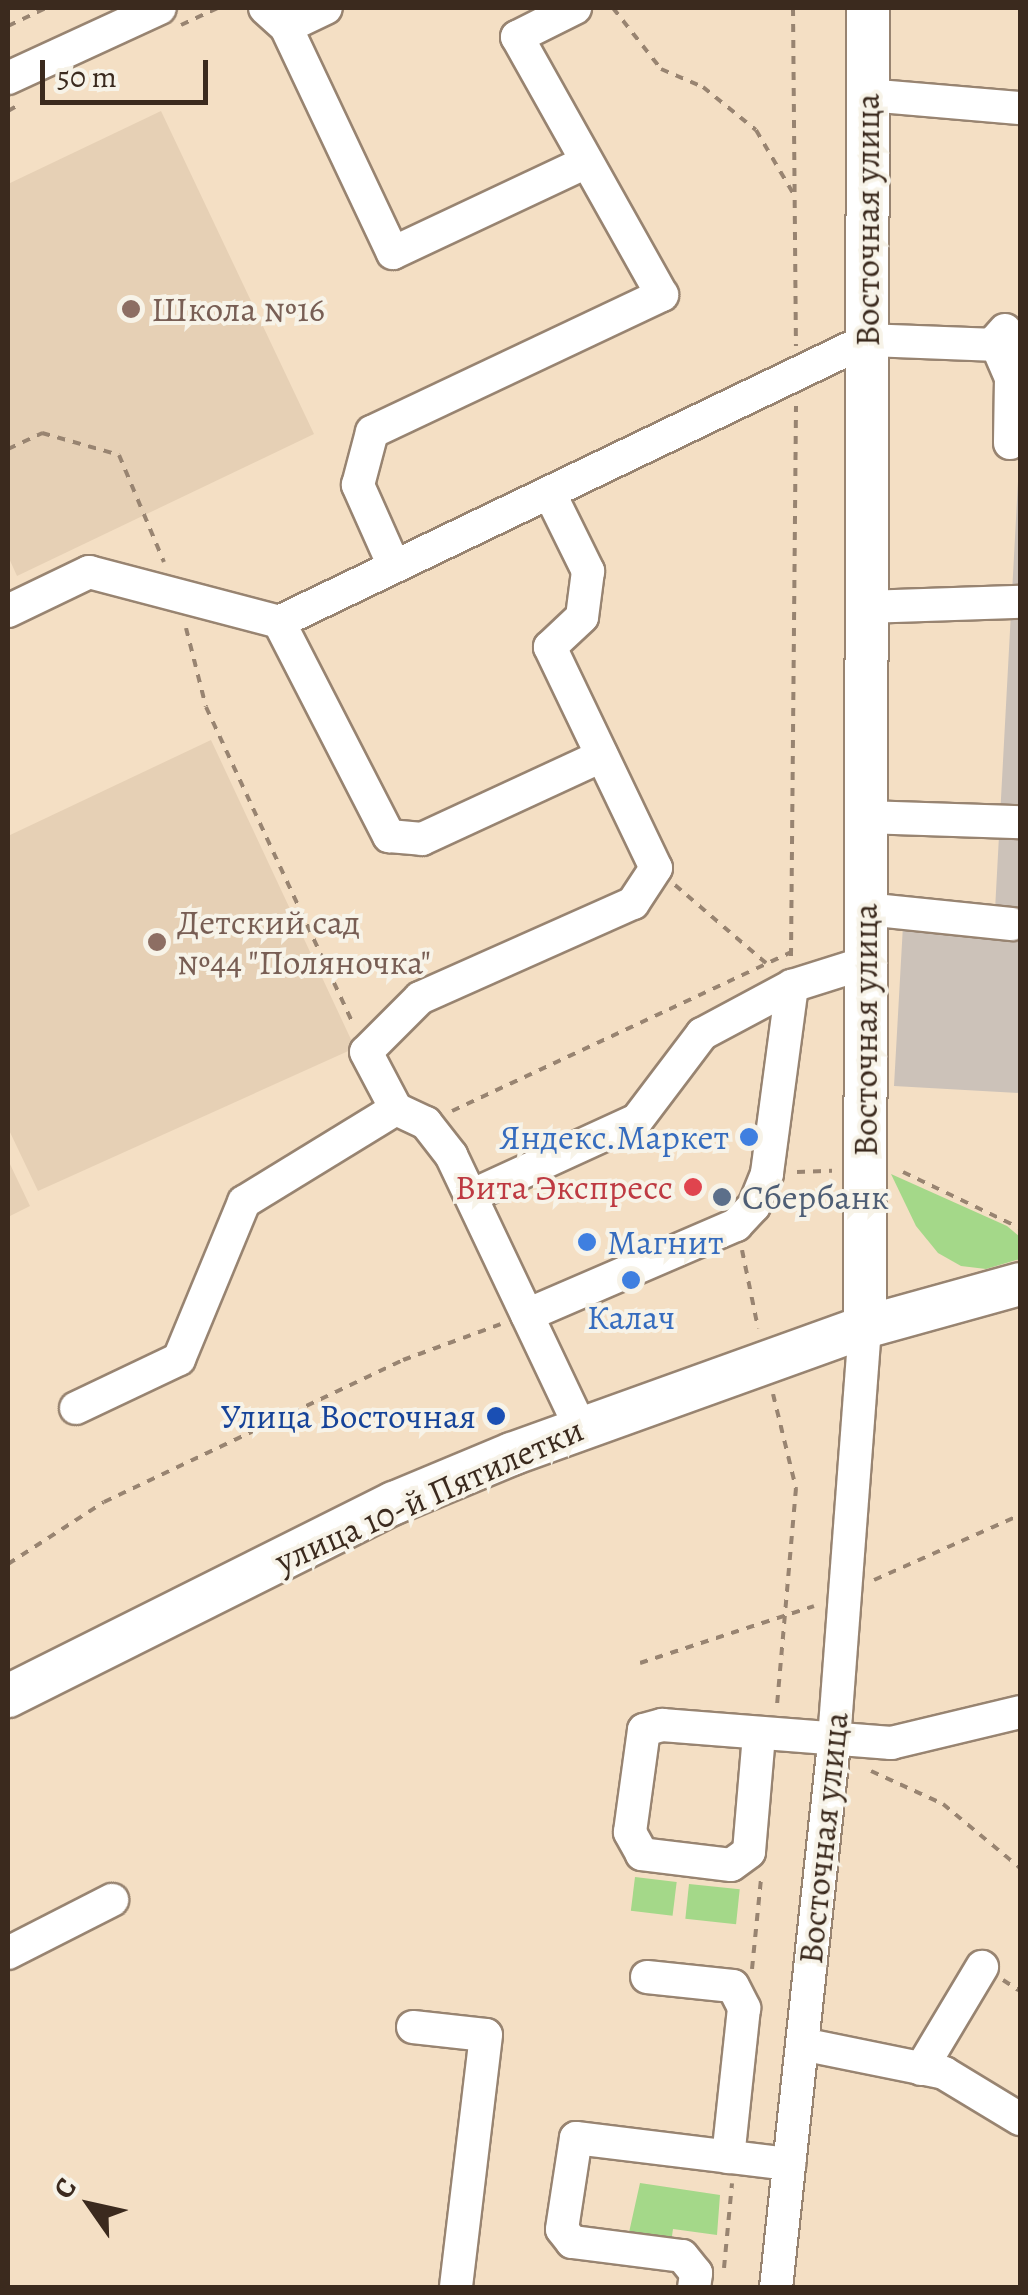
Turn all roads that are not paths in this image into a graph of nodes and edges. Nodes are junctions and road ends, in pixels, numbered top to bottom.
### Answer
1 (160, 8) edge
2 (326, 8) edge
3 (575, 8) edge
4 (868, 8) edge
5 (275, 17) edge
6 (8, 78) edge
7 (868, 95) junction
8 (1020, 108) edge
9 (586, 162) junction
10 (1012, 337) edge
11 (867, 340) junction
12 (1010, 443) dead end
13 (551, 496) junction
14 (394, 566) junction
15 (1020, 602) edge
16 (866, 607) junction
17 (8, 612) edge
18 (279, 622) junction
19 (602, 756) junction
20 (866, 818) junction
21 (1020, 822) edge
22 (866, 909) junction
23 (1012, 924) dead end
24 (866, 963) junction
25 (792, 986) junction
26 (411, 1116) junction
27 (474, 1195) junction
28 (1020, 1284) edge
29 (527, 1315) junction
30 (864, 1326) junction
31 (76, 1408) dead end
32 (580, 1427) junction
33 (8, 1696) edge
34 (1020, 1712) edge
35 (759, 1735) junction
36 (834, 1747) junction
37 (112, 1900) dead end
38 (8, 1953) edge
39 (982, 1967) dead end
40 (647, 1977) dead end
41 (412, 2028) dead end
42 (802, 2044) junction
43 (922, 2069) junction
44 (1020, 2119) edge
45 (728, 2157) junction
46 (790, 2164) junction
47 (456, 2288) edge
48 (694, 2288) edge
49 (776, 2288) edge

1 - 6 street
2 - 5 street
3 - 9 street
4 - 7 main road, Восточная улица
5 - 9 street
7 - 8 street
7 - 11 main road, Восточная улица
9 - 14 street
10 - 11 street
10 - 12 street
11 - 13 street
11 - 16 main road, Восточная улица
13 - 14 street
13 - 19 street
14 - 18 street
15 - 16 street
16 - 20 main road, Восточная улица
17 - 18 street
18 - 19 street
19 - 26 street
20 - 21 street
20 - 22 main road, Восточная улица
22 - 23 street
22 - 24 main road, Восточная улица
24 - 25 street
24 - 30 main road, Восточная улица
25 - 27 street
25 - 29 street
26 - 27 street
26 - 31 street
27 - 29 street
28 - 30 main road, улица 10-й Пятилетки
29 - 32 street
30 - 32 main road, улица 10-й Пятилетки
30 - 36 street, Восточная улица
32 - 33 main road, улица 10-й Пятилетки
34 - 36 street
35 - 35 street
35 - 36 street
36 - 42 street, Восточная улица
37 - 38 street
39 - 43 street
40 - 45 street
41 - 47 street
42 - 43 street
42 - 46 street, Восточная улица
43 - 44 street
45 - 46 street
45 - 48 street
46 - 49 street, Восточная улица

